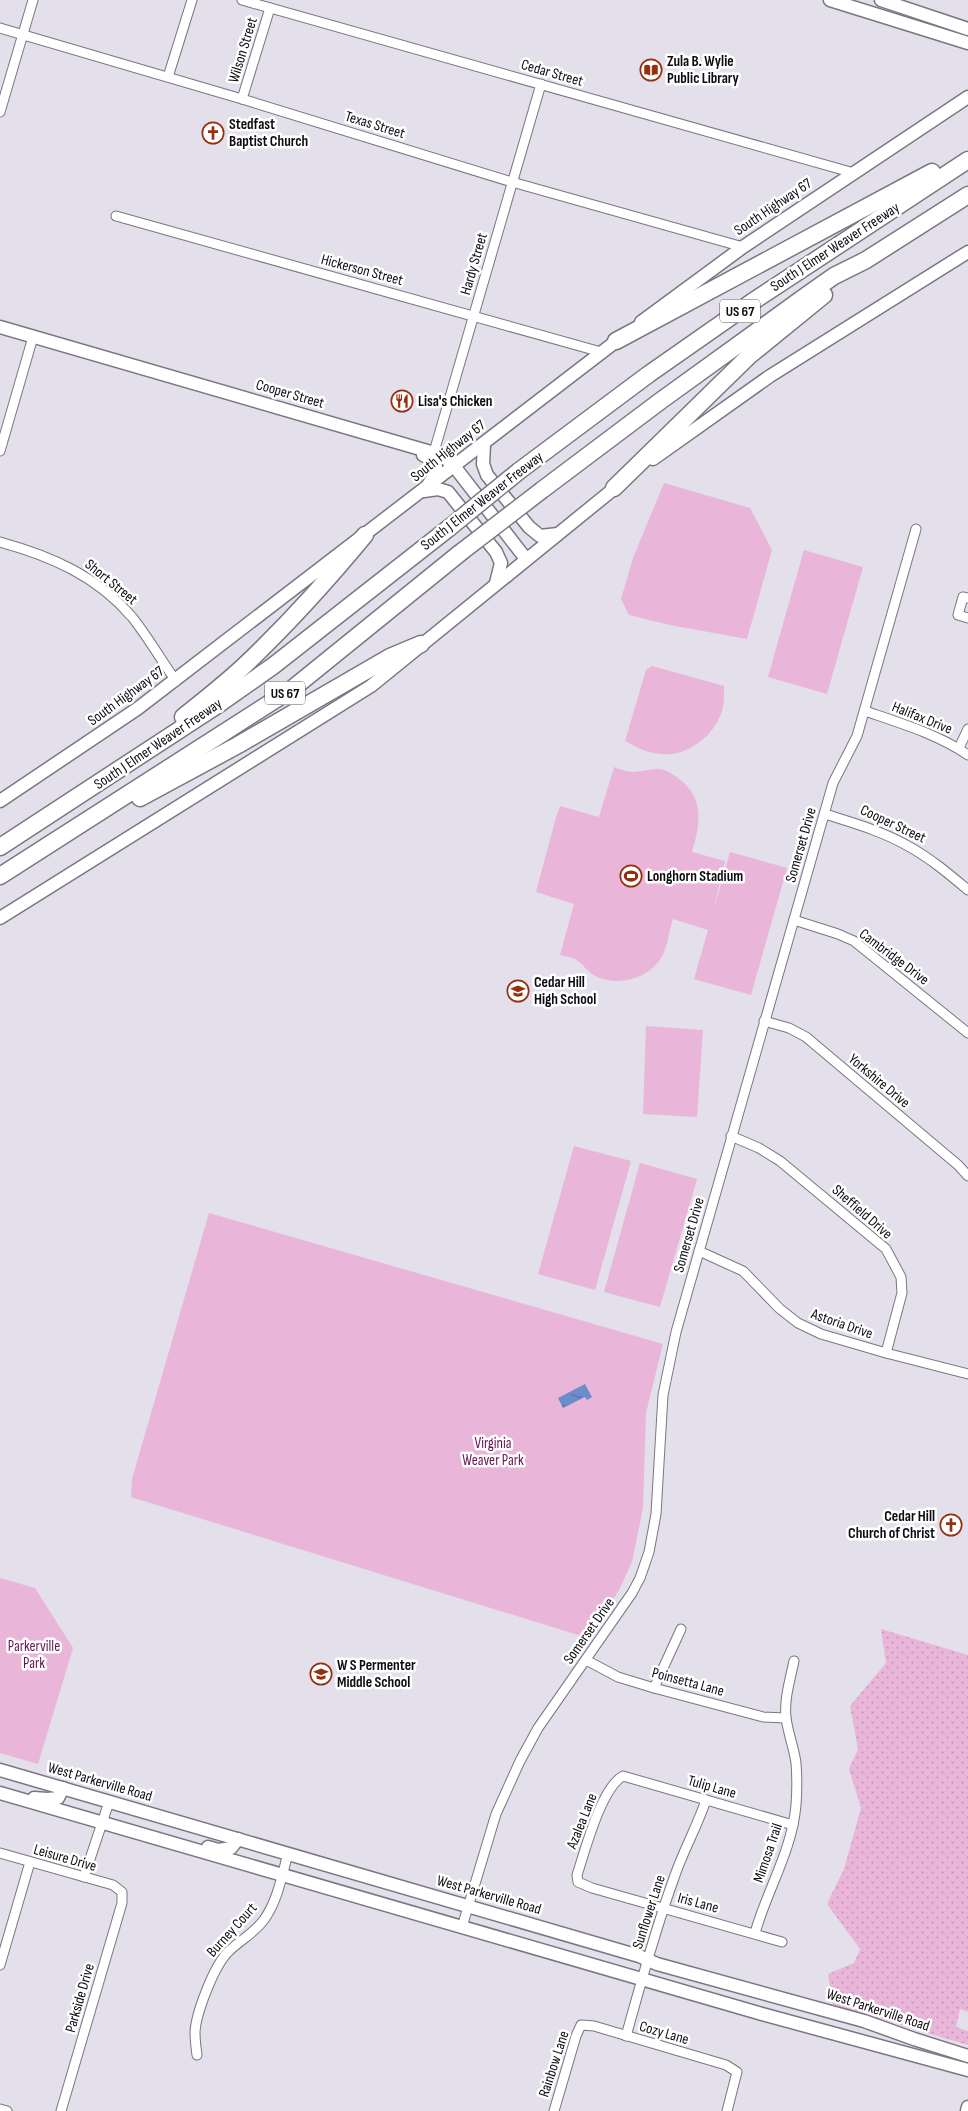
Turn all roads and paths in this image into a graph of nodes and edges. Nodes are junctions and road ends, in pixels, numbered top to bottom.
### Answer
1 (33, 0) edge
2 (192, 0) edge
3 (242, 0) edge
4 (830, 0) edge
5 (881, 0) edge
6 (270, 8) junction
7 (0, 28) edge
8 (968, 29) edge
9 (23, 35) junction
10 (968, 43) edge
11 (168, 78) junction
12 (541, 84) junction
13 (968, 97) edge
14 (242, 99) junction
15 (0, 112) edge
16 (968, 154) edge
17 (968, 160) edge
18 (854, 173) junction
19 (512, 182) junction
20 (968, 195) edge
21 (116, 216) dead end
22 (743, 247) junction
23 (968, 252) edge
24 (866, 260) junction
25 (474, 315) junction
26 (0, 327) edge
27 (33, 337) junction
28 (616, 341) junction
29 (601, 352) junction
30 (376, 436) junction
31 (484, 444) junction
32 (0, 450) edge
33 (434, 452) junction
34 (454, 466) junction
35 (614, 488) junction
36 (424, 491) junction
37 (916, 529) dead end
38 (558, 534) junction
39 (365, 535) junction
40 (0, 542) edge
41 (526, 560) junction
42 (496, 583) junction
43 (968, 598) edge
44 (968, 618) edge
45 (421, 644) junction
46 (176, 681) junction
47 (865, 711) junction
48 (968, 729) edge
49 (958, 748) junction
50 (143, 755) junction
51 (968, 755) edge
52 (0, 801) edge
53 (825, 814) junction
54 (96, 815) junction
55 (0, 847) edge
56 (0, 876) edge
57 (968, 890) edge
58 (0, 918) edge
59 (794, 920) junction
60 (764, 1022) junction
61 (968, 1033) edge
62 (731, 1136) junction
63 (968, 1176) edge
64 (699, 1251) junction
65 (886, 1353) junction
66 (968, 1374) edge
67 (681, 1628) dead end
68 (586, 1660) junction
69 (794, 1661) dead end
70 (654, 1688) junction
71 (786, 1718) junction
72 (0, 1770) edge
73 (623, 1776) joint
74 (63, 1788) junction
75 (0, 1792) edge
76 (706, 1800) junction
77 (109, 1802) junction
78 (102, 1823) junction
79 (793, 1825) junction
80 (158, 1839) junction
81 (238, 1839) junction
82 (0, 1853) edge
83 (288, 1853) junction
84 (30, 1862) junction
85 (282, 1875) junction
86 (84, 1877) junction
87 (578, 1882) joint
88 (122, 1892) joint
89 (468, 1906) junction
90 (663, 1908) junction
91 (462, 1927) junction
92 (755, 1933) junction
93 (782, 1942) dead end
94 (648, 1960) junction
95 (0, 1965) edge
96 (642, 1979) junction
97 (581, 2025) joint
98 (626, 2036) junction
99 (197, 2055) dead end
100 (968, 2056) edge
101 (968, 2070) edge
102 (968, 2107) edge
103 (0, 2109) edge
104 (7, 2111) edge
105 (61, 2111) edge
106 (554, 2111) edge
107 (728, 2111) edge
108 (967, 2111) edge

1 - 9 street
2 - 11 street
3 - 6 street, Cedar Street
4 - 10 main road
5 - 8 main road
6 - 12 street, Cedar Street
6 - 14 street, Wilson Street
7 - 9 street, Texas Street
9 - 11 street, Texas Street
9 - 15 street
11 - 14 street, Texas Street
12 - 18 street, Cedar Street
12 - 19 street, Hardy Street
13 - 18 main road, South Highway 67
14 - 19 street, Texas Street
16 - 28 highway
17 - 50 highway, South J Elmer Weaver Freeway / US 67, bridge
18 - 22 main road, South Highway 67
19 - 22 street, Texas Street
19 - 25 street, Hardy Street
20 - 24 highway, South J Elmer Weaver Freeway / US 67
21 - 25 street, Hickerson Street
22 - 28 main road, South Highway 67
23 - 35 main road
24 - 35 highway
24 - 54 highway, South J Elmer Weaver Freeway / US 67, bridge
25 - 29 street, Hickerson Street
25 - 33 street, Hardy Street
26 - 27 main road, Cooper Street
27 - 30 main road, Cooper Street
27 - 32 street
28 - 29 main road, South Highway 67
29 - 31 main road, South Highway 67
30 - 33 main road, Cooper Street
30 - 36 main road
31 - 34 main road, South Highway 67
31 - 38 main road
33 - 34 main road, Cooper Street
34 - 36 main road, South Highway 67
34 - 41 main road, Cooper Street
35 - 38 main road
36 - 39 main road, South Highway 67
36 - 42 main road
37 - 47 street, Somerset Drive
38 - 41 main road
39 - 46 main road, South Highway 67
39 - 50 highway
40 - 46 street, Short Street
41 - 42 main road
42 - 45 main road
43 - 44 street
45 - 54 highway
45 - 58 main road
46 - 52 main road, South Highway 67
47 - 49 street, Halifax Drive
47 - 53 street, Somerset Drive
48 - 49 street
49 - 51 street, Halifax Drive
50 - 55 highway, South J Elmer Weaver Freeway / US 67
53 - 57 street, Cooper Street
53 - 59 street, Somerset Drive
54 - 56 highway, South J Elmer Weaver Freeway / US 67
59 - 60 street, Somerset Drive
59 - 61 street, Cambridge Drive
60 - 62 street, Somerset Drive
60 - 63 street, Yorkshire Drive
62 - 64 street, Somerset Drive
62 - 65 street, Sheffield Drive
64 - 65 street, Astoria Drive
64 - 68 street, Somerset Drive
65 - 66 street, Astoria Drive
67 - 70 street
68 - 70 street, Poinsetta Lane
68 - 89 street, Somerset Drive
69 - 71 street, Mimosa Trail
70 - 71 street, Poinsetta Lane
71 - 79 street, Mimosa Trail
72 - 74 main road, West Parkerville Road
73 - 76 street, Tulip Lane
73 - 87 street, Azalea Lane
74 - 75 main road
74 - 77 main road, West Parkerville Road
75 - 78 main road
76 - 79 street, Tulip Lane
76 - 90 street, Sunflower Lane
77 - 78 street
77 - 81 main road, West Parkerville Road
78 - 80 main road
78 - 86 street
79 - 92 street, Mimosa Trail
80 - 81 main road
80 - 85 main road
81 - 83 main road, West Parkerville Road
82 - 84 street, Leisure Drive
83 - 85 street, Burney Court
83 - 89 main road, West Parkerville Road
84 - 86 street, Leisure Drive
84 - 95 street
85 - 91 main road
85 - 99 street, Burney Court
86 - 88 street, Leisure Drive
87 - 90 street, Iris Lane
88 - 105 street, Parkside Drive
89 - 91 street, Somerset Drive
89 - 94 main road, West Parkerville Road
90 - 92 street, Iris Lane
90 - 94 street, Sunflower Lane
91 - 96 main road
92 - 93 street, Iris Lane
94 - 96 street, Sunflower Lane
94 - 100 main road, West Parkerville Road
96 - 98 street, Sunflower Lane
96 - 101 main road
97 - 98 street, Cozy Lane
97 - 106 street, Rainbow Lane
98 - 107 street, Cozy Lane
102 - 108 main road
103 - 104 street

